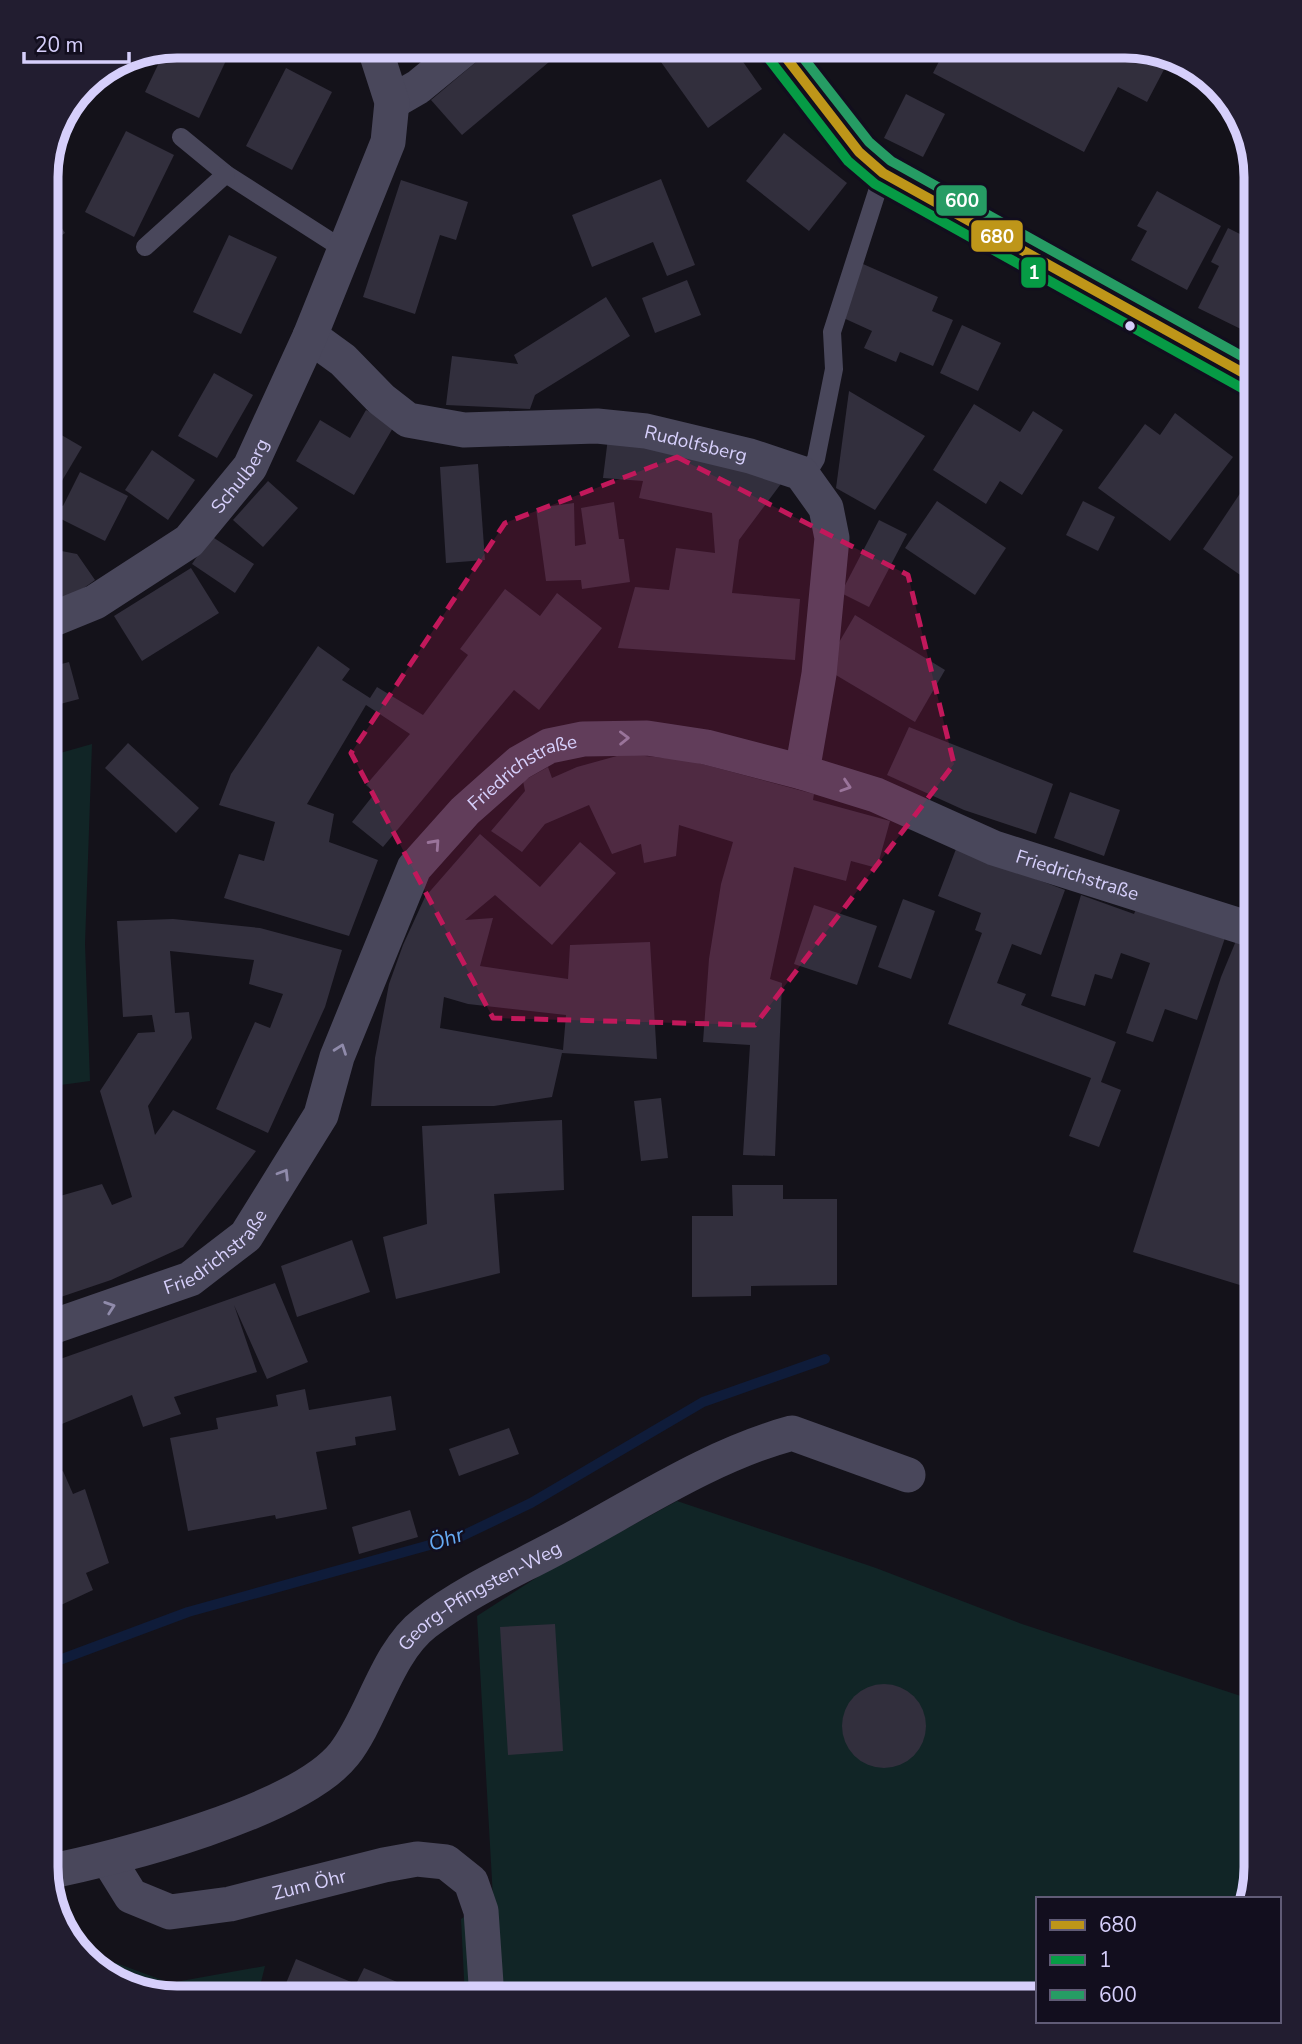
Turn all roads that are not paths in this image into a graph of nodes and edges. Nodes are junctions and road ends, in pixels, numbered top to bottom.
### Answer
1 (378, 58) edge
2 (453, 58) edge
3 (786, 58) edge
4 (392, 102) junction
5 (181, 137) dead end
6 (883, 173) junction
7 (226, 174) junction
8 (145, 247) dead end
9 (346, 251) junction
10 (310, 336) junction
11 (1244, 373) edge
12 (805, 477) junction
13 (58, 617) edge
14 (802, 772) junction
15 (1244, 927) edge
16 (58, 1325) edge
17 (908, 1475) dead end
18 (108, 1858) junction
19 (58, 1869) edge
20 (486, 1986) edge

1 - 4 street
2 - 4 street
3 - 6 street
4 - 9 street, Schulberg
5 - 7 lane
6 - 11 street
6 - 12 lane
7 - 8 lane
7 - 9 lane
9 - 10 street, Schulberg
10 - 12 street, Rudolfsberg
10 - 13 street, Schulberg
12 - 14 street
14 -> 15 street, Friedrichstraße
16 -> 14 street, Friedrichstraße
17 - 18 street, Georg-Pfingsten-Weg
18 - 19 street
18 - 20 street, Zum Öhr

